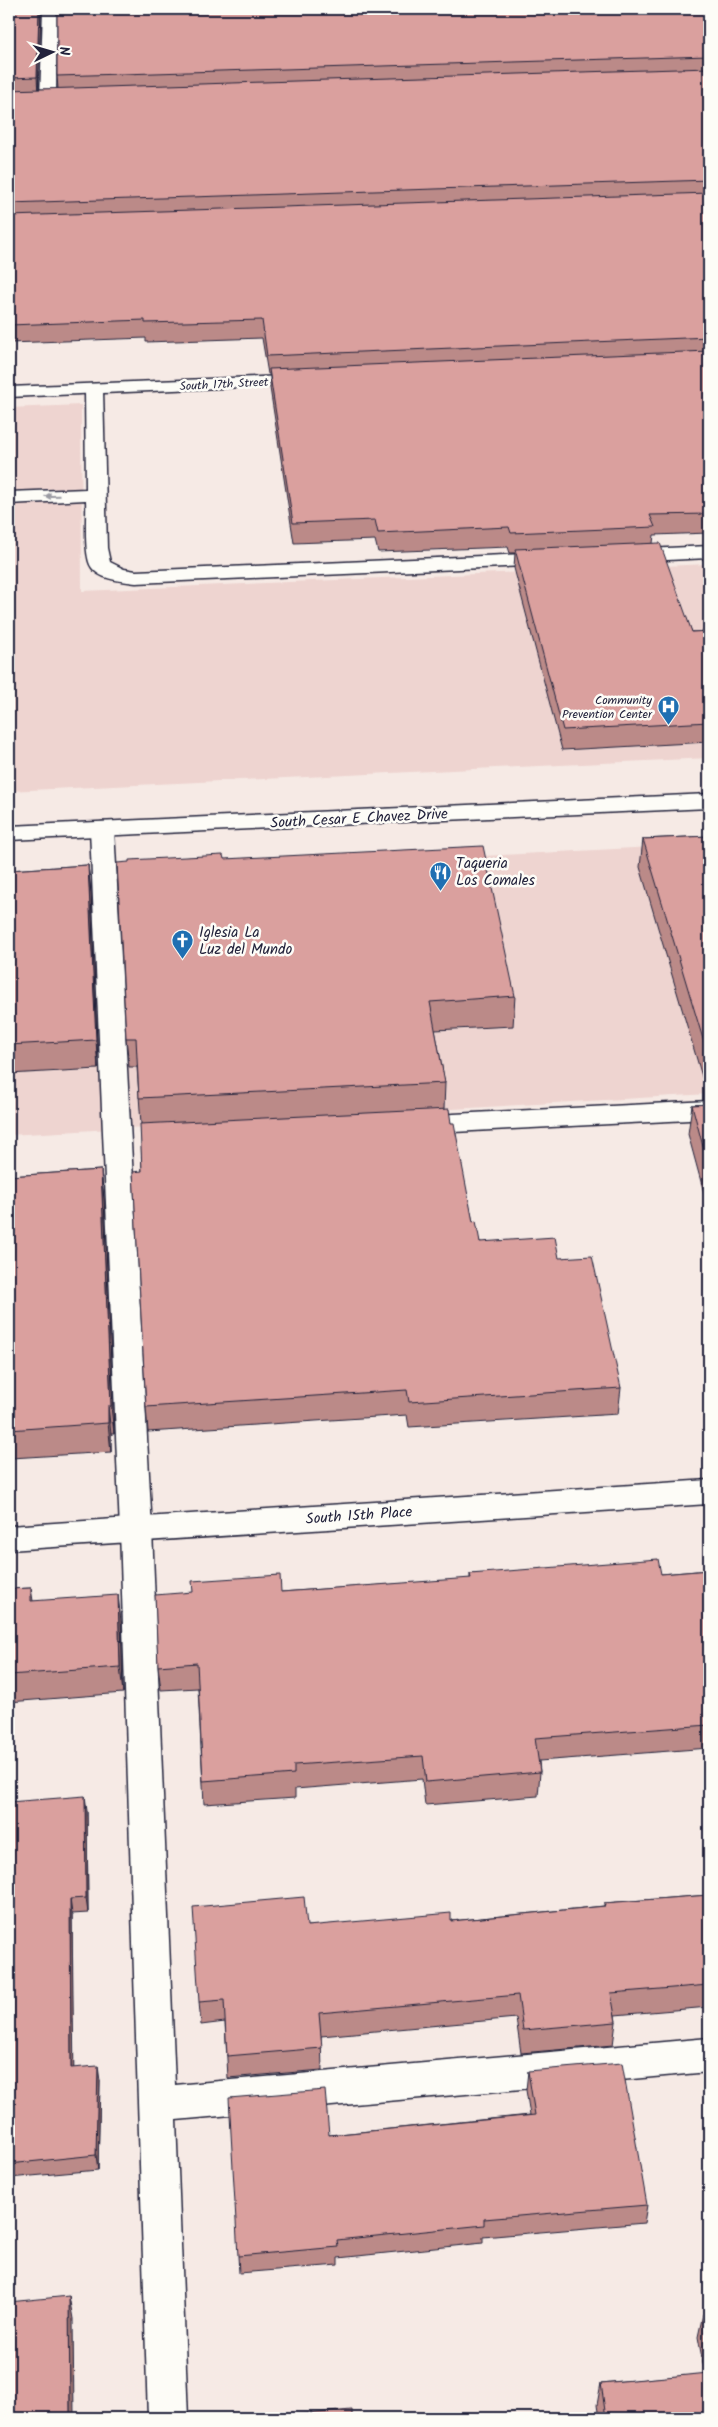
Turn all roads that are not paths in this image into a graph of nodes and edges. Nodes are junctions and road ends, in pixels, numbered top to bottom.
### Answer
1 (50, 9) edge
2 (28, 100) edge
3 (327, 379) edge
4 (94, 390) junction
5 (9, 392) edge
6 (96, 494) junction
7 (9, 498) edge
8 (709, 552) edge
9 (611, 556) edge
10 (572, 558) edge
11 (709, 801) edge
12 (102, 829) junction
13 (9, 834) edge
14 (709, 1110) edge
15 (391, 1126) edge
16 (709, 1492) edge
17 (136, 1530) junction
18 (9, 1538) edge
19 (709, 2055) edge
20 (157, 2104) junction
21 (168, 2418) edge

1 - 2 street
3 - 4 street, South 17th Street
4 - 5 street, South 17th Street
4 - 6 street
6 -> 7 street
6 - 10 street
8 - 9 street
11 - 12 street, South Cesar E Chavez Drive
12 - 13 street, South Cesar E Chavez Drive
12 - 17 street
14 - 15 street
16 - 17 street, South 15th Place
17 - 18 street, South 15th Place
17 - 20 street
19 - 20 street
20 - 21 street

